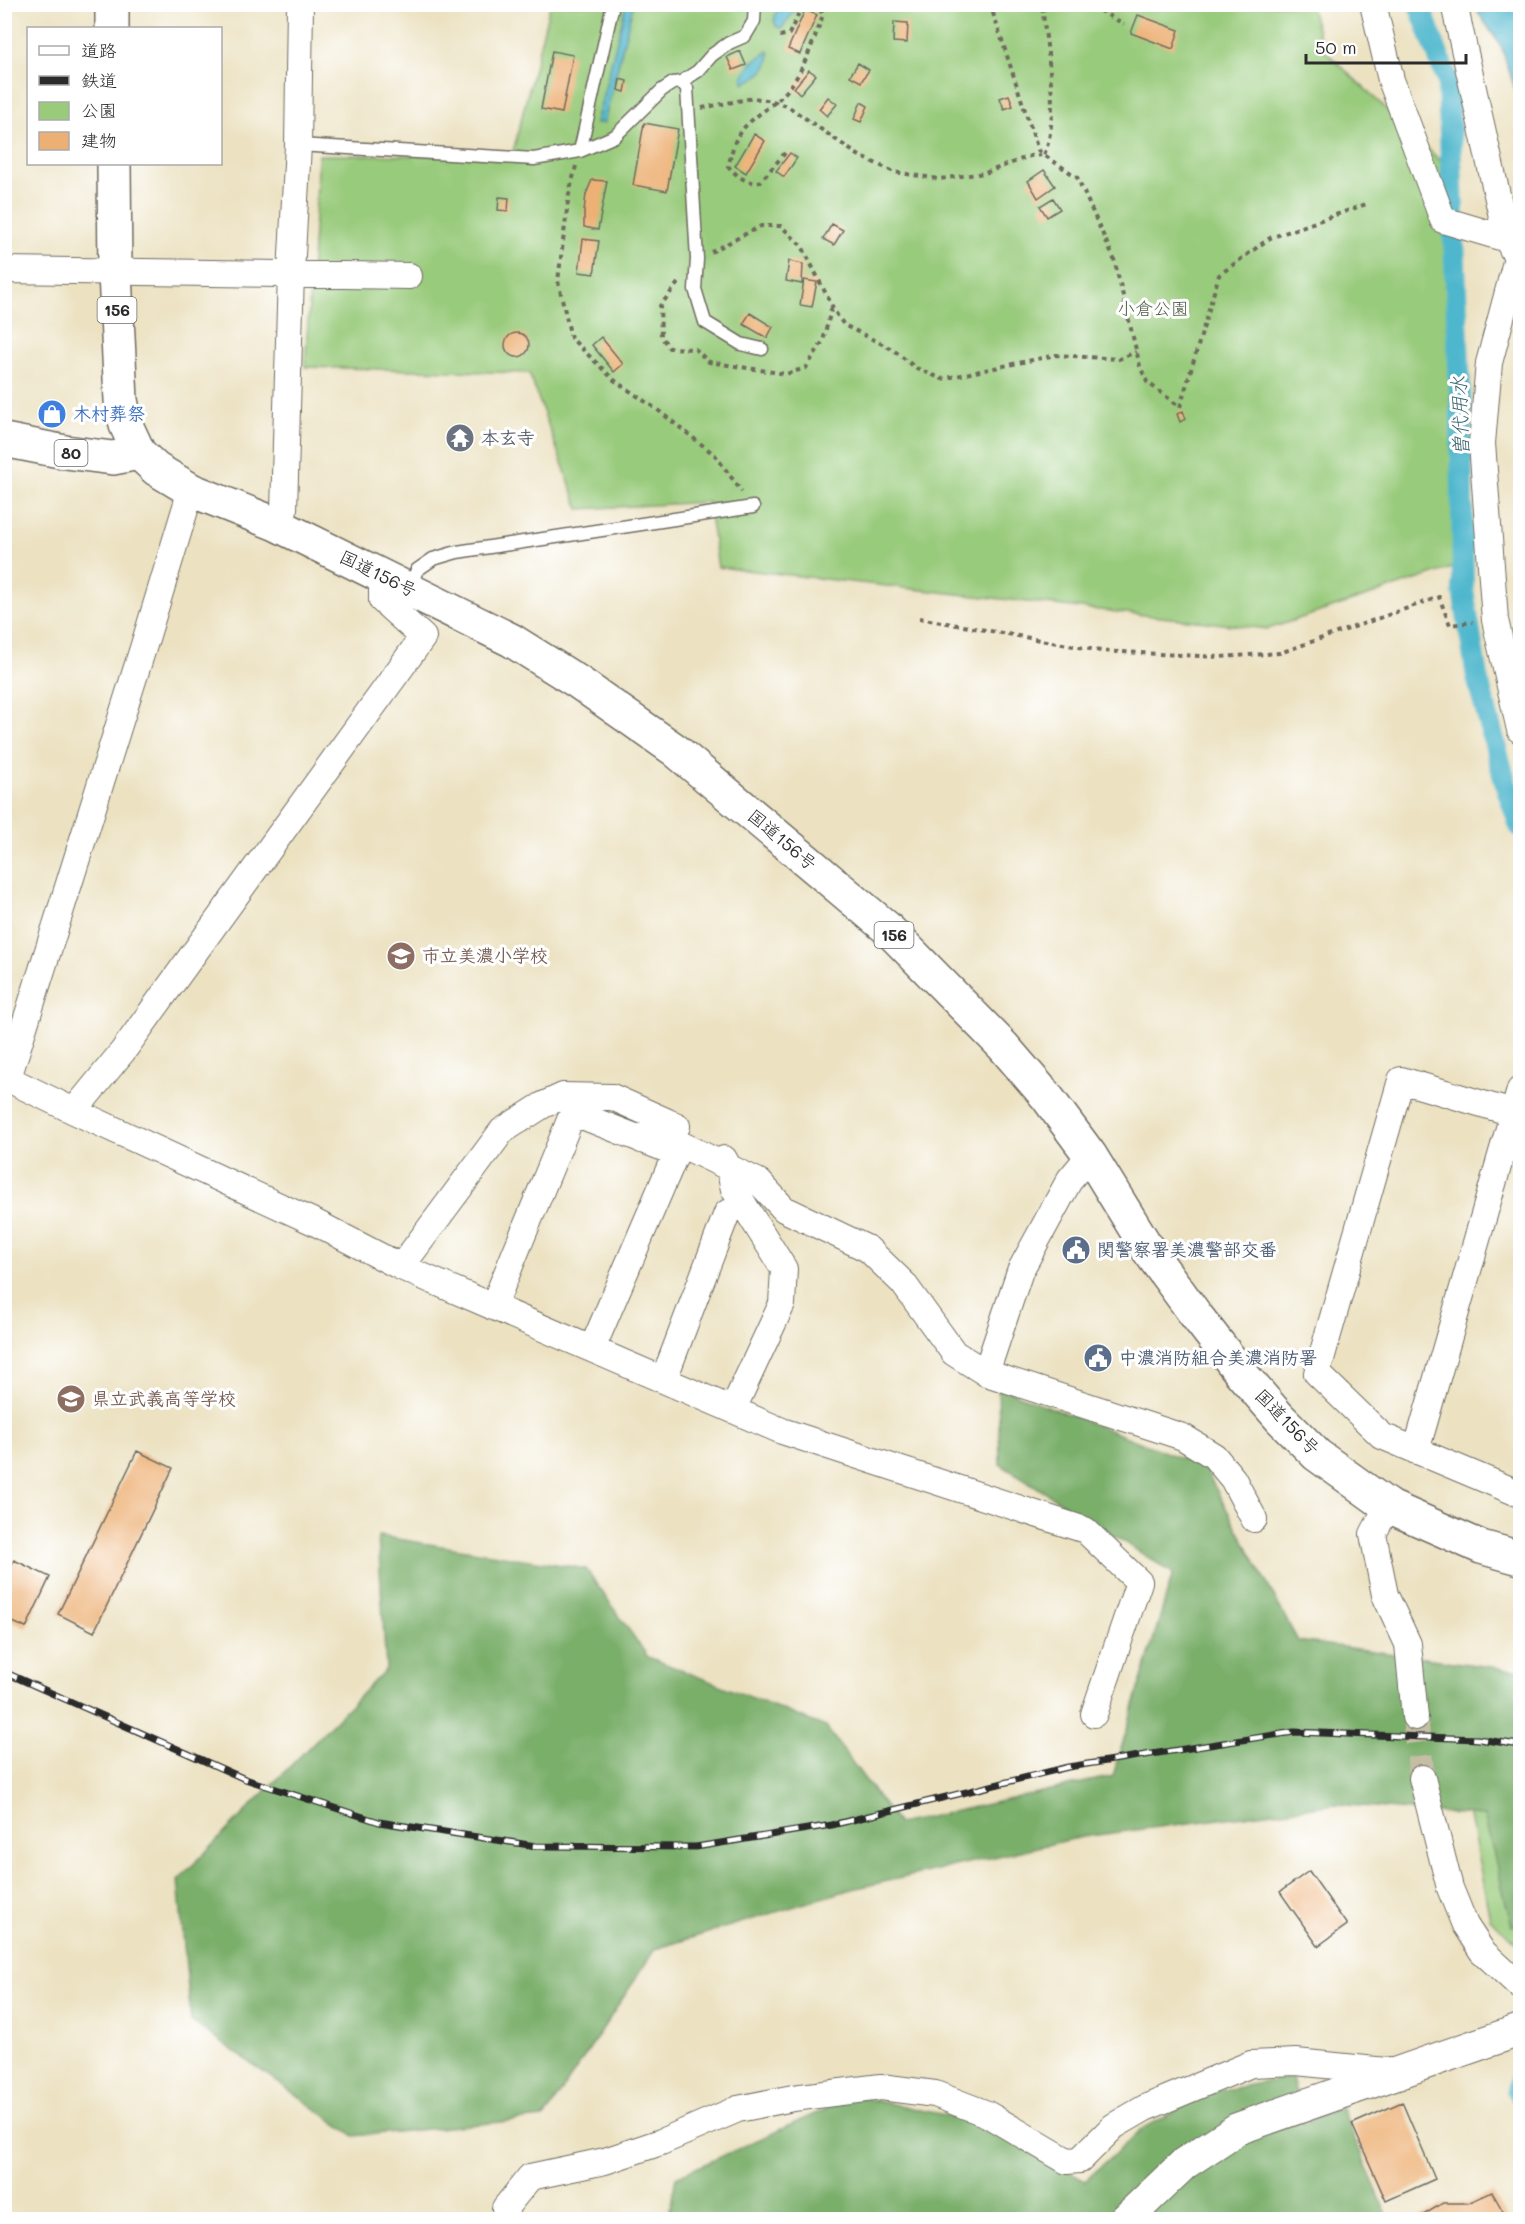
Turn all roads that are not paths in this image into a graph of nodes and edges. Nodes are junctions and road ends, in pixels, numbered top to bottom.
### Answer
1 (112, 4) edge
2 (300, 4) edge
3 (613, 4) edge
4 (755, 4) edge
5 (1373, 4) edge
6 (1454, 4) edge
7 (112, 27) edge
8 (681, 82) junction
9 (298, 145) junction
10 (580, 151) junction
11 (114, 165) edge
12 (1507, 239) junction
13 (4, 270) edge
14 (115, 273) junction
15 (291, 273) junction
16 (409, 276) dead end
17 (762, 349) dead end
18 (4, 440) edge
19 (139, 453) junction
20 (191, 490) junction
21 (753, 507) road end
22 (276, 524) junction
23 (396, 582) junction
24 (1521, 730) edge
25 (6, 1077) edge
26 (1517, 1102) edge
27 (74, 1111) junction
28 (642, 1140) junction
29 (1090, 1155) junction
30 (729, 1168) junction
31 (727, 1213) dead end
32 (401, 1267) junction
33 (493, 1306) junction
34 (592, 1349) junction
35 (986, 1373) junction
36 (664, 1379) junction
37 (733, 1408) junction
38 (1416, 1451) junction
39 (1521, 1494) edge
40 (1388, 1506) junction
41 (1254, 1519) dead end
42 (1521, 1558) edge
43 (1094, 1714) dead end
44 (1415, 1717) tunnel mouth
45 (1422, 1778) tunnel mouth
46 (1521, 1986) edge
47 (1521, 2030) edge
48 (1396, 2072) junction
49 (507, 2220) edge
50 (1125, 2220) edge

1 - 7 main road
2 - 9 street
3 - 10 lane
4 - 8 lane
5 - 12 street
6 - 12 street
8 - 10 lane
8 - 17 lane
9 - 10 lane
9 - 15 street
11 - 14 main road, 国道156号 / 156
12 - 24 street
13 - 14 street
14 - 15 street
14 - 19 main road, 国道156号 / 156
15 - 16 street
15 - 22 street
18 - 19 main road, 80
19 - 20 main road, 国道156号 / 156
20 - 22 main road, 国道156号 / 156
20 - 25 street
21 - 23 lane
22 - 23 main road, 国道156号 / 156
23 - 27 street
23 - 29 main road, 国道156号 / 156
25 - 27 street
26 - 38 street
26 - 38 street
27 - 32 street
28 - 30 street
28 - 33 street
28 - 34 street
29 - 35 street
29 - 40 main road, 国道156号 / 156
30 - 32 street
30 - 35 street
30 - 37 street
31 - 36 street
32 - 33 street
33 - 34 street
34 - 36 street
35 - 41 street
36 - 37 street
37 - 43 street
38 - 39 street
40 - 42 main road, 国道156号 / 156
40 - 44 street
45 - 46 street
47 - 48 street
48 - 49 street
48 - 50 street

